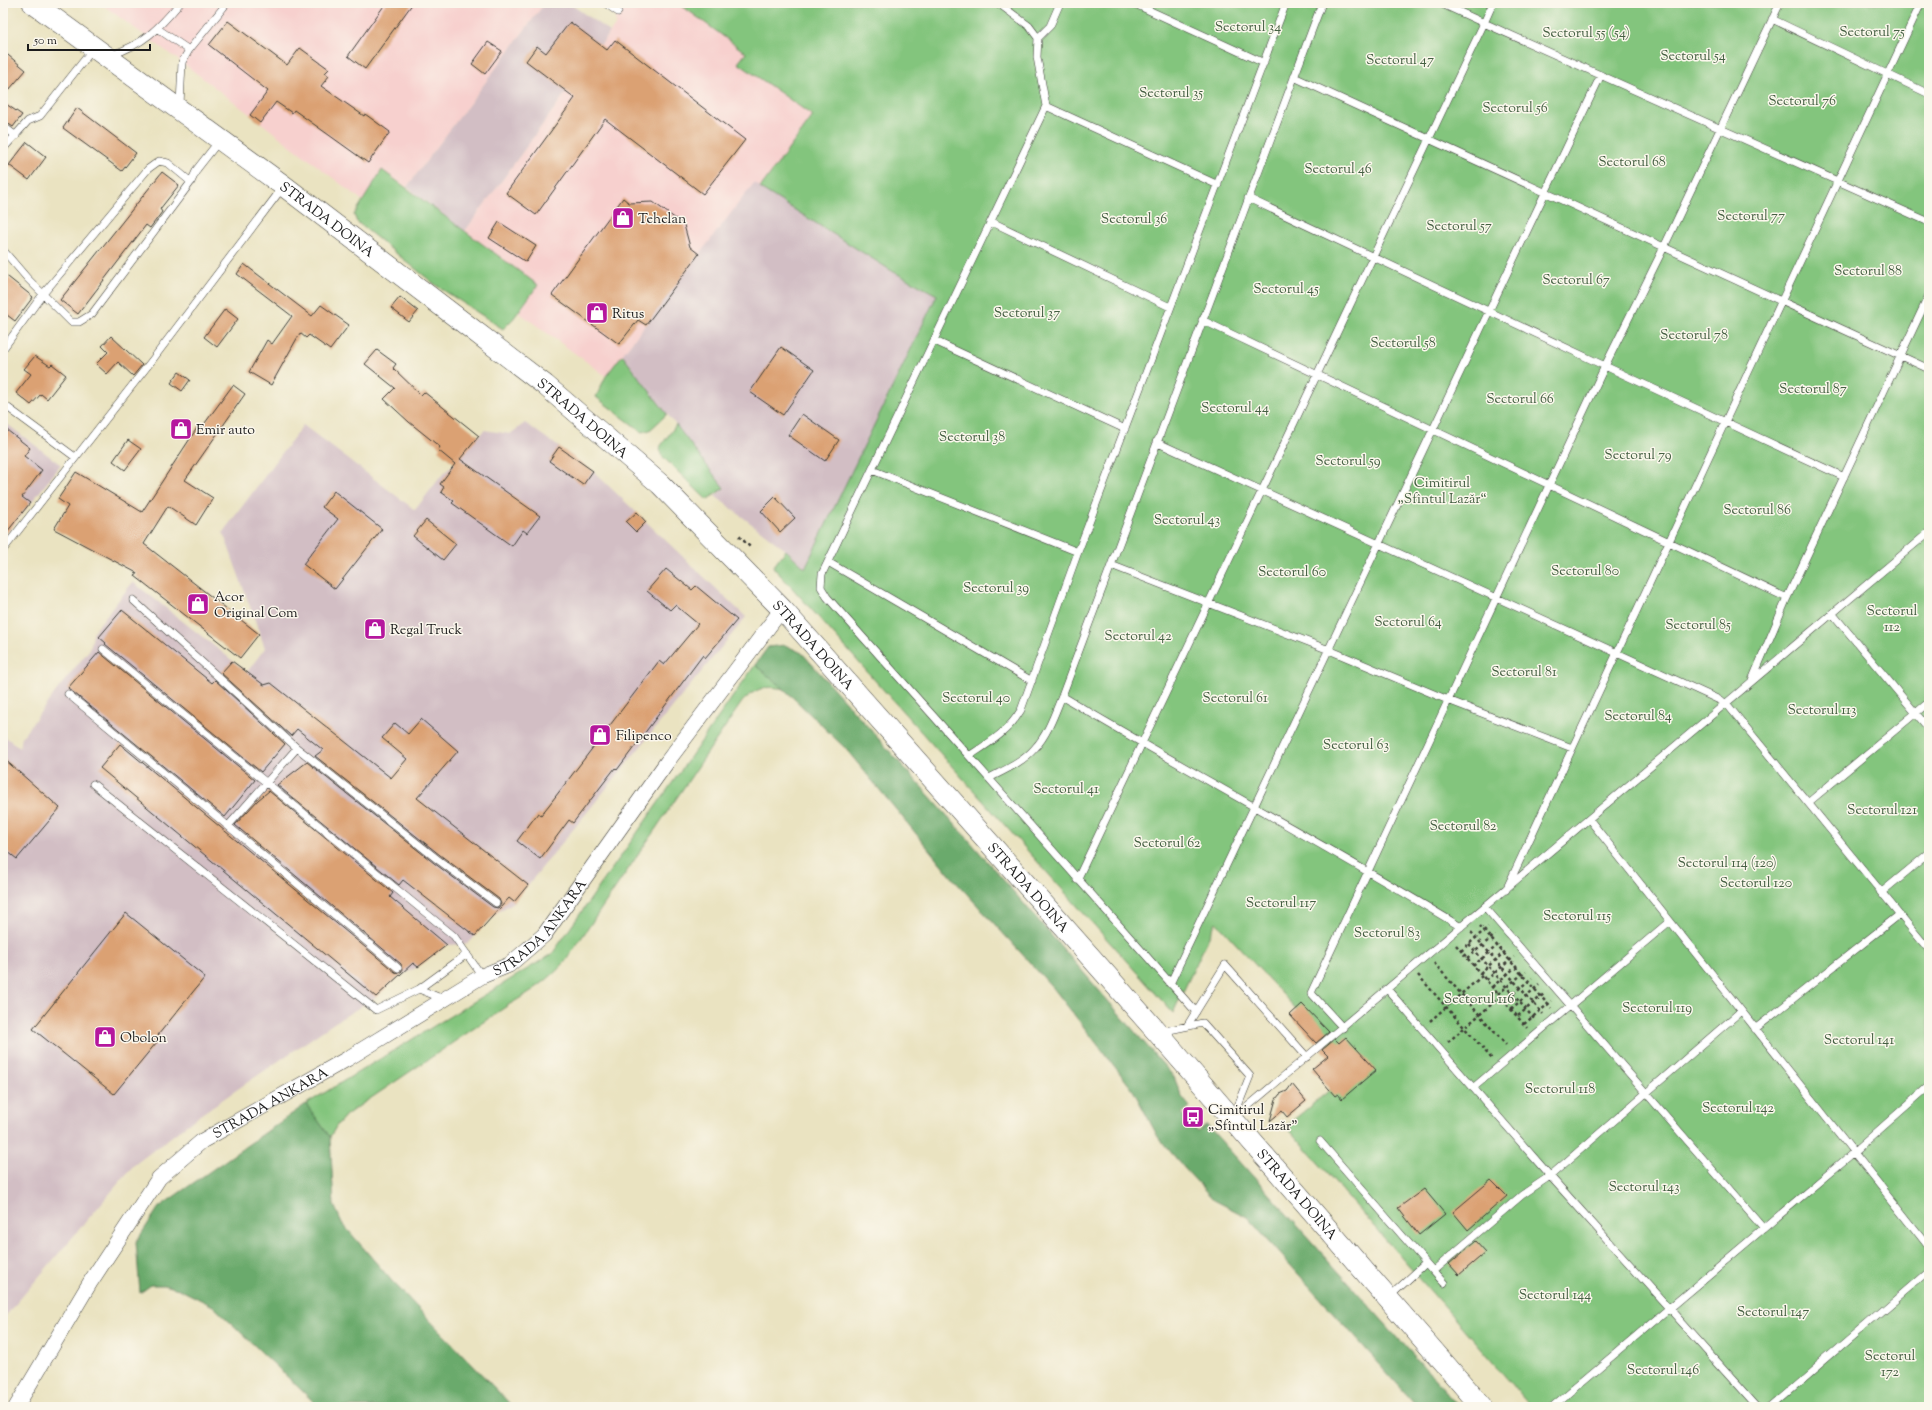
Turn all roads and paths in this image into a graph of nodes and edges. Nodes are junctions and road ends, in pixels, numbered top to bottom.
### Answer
1 (33, 3) edge
2 (180, 3) edge
3 (226, 3) edge
4 (604, 3) edge
5 (998, 3) edge
6 (1060, 3) edge
7 (1132, 3) edge
8 (1286, 3) edge
9 (1322, 3) edge
10 (1440, 3) edge
11 (1493, 3) edge
12 (1780, 3) edge
13 (1921, 3) edge
14 (618, 12) dead end
15 (1772, 19) junction
16 (1484, 23) junction
17 (158, 29) junction
18 (1038, 38) junction
19 (189, 50) junction
20 (100, 52) junction
21 (1264, 63) junction
22 (1888, 74) junction
23 (1601, 75) junction
24 (1294, 77) junction
25 (1929, 94) edge
26 (1046, 106) junction
27 (180, 109) junction
28 (3, 126) edge
29 (1719, 128) junction
30 (16, 136) junction
31 (1429, 138) junction
32 (221, 139) junction
33 (3, 149) edge
34 (191, 182) junction
35 (1837, 182) junction
36 (284, 186) junction
37 (1218, 186) junction
38 (1545, 192) junction
39 (1248, 198) junction
40 (992, 222) junction
41 (1929, 222) edge
42 (1664, 247) junction
43 (3, 250) edge
44 (1374, 256) junction
45 (43, 294) junction
46 (1929, 295) edge
47 (1782, 301) junction
48 (1170, 307) junction
49 (1489, 310) junction
50 (1202, 320) junction
51 (935, 341) junction
52 (3, 349) edge
53 (1901, 356) junction
54 (1605, 366) junction
55 (1929, 369) edge
56 (1316, 375) junction
57 (3, 404) edge
58 (1724, 421) junction
59 (1125, 429) junction
60 (1433, 430) junction
61 (1156, 442) junction
62 (75, 457) junction
63 (872, 470) junction
64 (1844, 476) junction
65 (1550, 485) junction
66 (1262, 490) junction
67 (1929, 532) edge
68 (1670, 542) junction
69 (1378, 544) junction
70 (3, 550) edge
71 (1078, 552) junction
72 (828, 562) junction
73 (1111, 565) junction
74 (1497, 598) junction
75 (1787, 598) junction
76 (133, 600) dead end
77 (1208, 604) junction
78 (782, 609) junction
79 (1832, 613) junction
80 (103, 649) dead end
81 (1329, 650) junction
82 (1616, 653) junction
83 (1032, 681) junction
84 (1751, 682) junction
85 (68, 694) dead end
86 (1062, 696) junction
87 (1448, 700) junction
88 (1929, 702) edge
89 (1726, 703) junction
90 (1916, 713) junction
91 (1929, 729) edge
92 (1142, 744) junction
93 (297, 748) junction
94 (1572, 748) junction
95 (970, 756) junction
96 (989, 778) junction
97 (266, 783) junction
98 (93, 784) dead end
99 (1809, 802) junction
100 (1254, 806) junction
101 (1589, 819) junction
102 (228, 826) junction
103 (1929, 853) edge
104 (1368, 870) junction
105 (1077, 880) junction
106 (1506, 890) junction
107 (1882, 892) junction
108 (496, 903) dead end
109 (1485, 907) junction
110 (1899, 915) junction
111 (1670, 921) junction
112 (1478, 923) dead end
113 (1491, 924) dead end
114 (1461, 927) junction
115 (1470, 930) dead end
116 (1484, 931) junction
117 (1498, 932) dead end
118 (1476, 937) junction
119 (1491, 938) junction
120 (1501, 943) dead end
121 (1454, 944) dead end
122 (1469, 944) junction
123 (1483, 945) junction
124 (1497, 946) junction
125 (1511, 947) dead end
126 (1929, 950) edge
127 (1461, 951) junction
128 (1475, 951) junction
129 (1489, 952) junction
130 (1503, 953) junction
131 (467, 954) junction
132 (1517, 954) dead end
133 (1467, 958) junction
134 (1482, 959) junction
135 (1496, 960) junction
136 (1510, 960) junction
137 (1433, 962) dead end
138 (1519, 964) dead end
139 (1473, 966) junction
140 (1488, 966) junction
141 (1502, 967) junction
142 (1516, 967) junction
143 (398, 968) dead end
144 (1529, 968) dead end
145 (1495, 973) junction
146 (1481, 974) junction
147 (1508, 974) junction
148 (1522, 974) junction
149 (1418, 975) dead end
150 (1535, 975) dead end
151 (482, 976) junction
152 (1486, 980) junction
153 (1501, 980) junction
154 (1514, 981) junction
155 (1528, 981) junction
156 (1542, 982) dead end
157 (1170, 984) junction
158 (1492, 987) junction
159 (1507, 987) junction
160 (1520, 988) junction
161 (1534, 989) junction
162 (419, 990) junction
163 (1388, 990) junction
164 (1549, 990) dead end
165 (1461, 994) junction
166 (1513, 994) junction
167 (1499, 995) junction
168 (1527, 995) junction
169 (1541, 996) junction
170 (1555, 998) dead end
171 (445, 1000) junction
172 (1504, 1001) junction
173 (1519, 1002) junction
174 (1534, 1003) junction
175 (1548, 1004) junction
176 (1570, 1005) junction
177 (1446, 1007) junction
178 (1511, 1009) junction
179 (1526, 1009) junction
180 (1540, 1010) junction
181 (1741, 1011) junction
182 (1196, 1012) junction
183 (1554, 1012) dead end
184 (1479, 1015) junction
185 (1518, 1016) junction
186 (1533, 1017) junction
187 (1547, 1018) dead end
188 (1524, 1024) junction
189 (1539, 1024) dead end
190 (1425, 1025) dead end
191 (1187, 1026) junction
192 (1342, 1028) junction
193 (1465, 1028) junction
194 (1755, 1029) junction
195 (1530, 1031) dead end
196 (1157, 1032) junction
197 (1444, 1046) dead end
198 (1509, 1049) dead end
199 (1307, 1057) junction
200 (1494, 1061) dead end
201 (1929, 1086) edge
202 (1473, 1088) junction
203 (1644, 1093) junction
204 (1232, 1120) junction
205 (1320, 1141) dead end
206 (1853, 1153) junction
207 (1550, 1176) junction
208 (1763, 1228) junction
209 (1929, 1247) edge
210 (1426, 1263) junction
211 (1929, 1270) edge
212 (1433, 1271) junction
213 (1444, 1283) dead end
214 (1386, 1299) junction
215 (1670, 1308) junction
216 (16, 1407) edge
217 (1482, 1407) edge
218 (1552, 1407) edge
219 (1758, 1407) edge
220 (1770, 1407) edge

1 - 20 main road, STRADA DOINA
2 - 17 lane
3 - 19 lane
4 - 14 lane
5 - 18 lane
6 - 18 lane
7 - 21 lane
8 - 21 lane
9 - 24 lane
10 - 16 lane
11 - 16 lane
12 - 15 lane
13 - 22 lane
15 - 22 lane
15 - 29 lane
16 - 23 lane
16 - 31 lane
17 - 19 lane
17 - 20 lane
18 - 26 lane
19 - 27 lane
20 - 27 main road, STRADA DOINA
20 - 30 lane
21 - 37 lane
22 - 25 lane
22 - 35 lane
23 - 29 lane
23 - 38 lane
24 - 31 lane
24 - 39 lane
26 - 37 lane
26 - 40 lane
27 - 32 main road, STRADA DOINA
28 - 30 lane
29 - 35 lane
29 - 42 lane
30 - 33 lane
31 - 38 lane
31 - 44 lane
32 - 34 lane
32 - 36 main road, STRADA DOINA
34 - 45 lane
34 - 45 lane
35 - 41 lane
35 - 47 lane
36 - 62 lane
36 - 78 main road, STRADA DOINA
37 - 48 lane
38 - 42 lane
38 - 49 lane
39 - 44 lane
39 - 50 lane
40 - 48 lane
40 - 51 lane
42 - 47 lane
42 - 54 lane
43 - 45 lane
44 - 49 lane
44 - 56 lane
45 - 52 lane
46 - 53 lane
47 - 53 lane
47 - 58 lane
48 - 59 lane
49 - 54 lane
49 - 60 lane
50 - 56 lane
50 - 61 lane
51 - 59 lane
51 - 63 lane
53 - 55 lane
53 - 64 lane
54 - 58 lane
54 - 65 lane
56 - 60 lane
56 - 66 lane
57 - 62 lane
58 - 64 lane
58 - 68 lane
59 - 71 lane
60 - 65 lane
60 - 69 lane
61 - 66 lane
61 - 73 lane
62 - 70 lane
63 - 71 lane
63 - 72 lane
64 - 75 lane
65 - 68 lane
65 - 74 lane
66 - 69 lane
66 - 77 lane
67 - 79 lane
68 - 75 lane
68 - 82 lane
69 - 74 lane
69 - 81 lane
71 - 83 lane
72 - 83 lane
72 - 95 lane
73 - 77 lane
73 - 86 lane
74 - 82 lane
74 - 87 lane
75 - 84 lane
76 - 93 lane
77 - 81 lane
77 - 92 lane
78 - 151 street, STRADA ANKARA
78 - 196 main road, STRADA DOINA
79 - 84 lane
79 - 90 lane
80 - 97 lane
81 - 87 lane
81 - 100 lane
82 - 89 lane
82 - 94 lane
83 - 95 lane
84 - 89 lane
85 - 102 lane
86 - 92 lane
86 - 96 lane
87 - 94 lane
87 - 104 lane
88 - 90 lane
89 - 99 lane
89 - 101 lane
90 - 91 lane
90 - 99 lane
92 - 100 lane
92 - 105 lane
93 - 97 lane
93 - 108 lane
94 - 106 lane
95 - 96 lane
96 - 105 lane
97 - 102 lane
97 - 131 lane
98 - 162 lane
99 - 107 lane
100 - 104 lane
100 - 157 lane
101 - 106 lane
101 - 111 lane
102 - 143 lane
103 - 107 lane
104 - 114 lane
104 - 192 lane
105 - 157 lane
106 - 109 lane
107 - 110 lane
109 - 114 lane
109 - 176 lane
110 - 126 lane
110 - 194 lane
111 - 176 lane
111 - 181 lane
112 - 116 path
113 - 116 path
114 - 163 lane
115 - 118 path
116 - 118 path
116 - 119 path
117 - 119 path
118 - 122 path
118 - 123 path
119 - 123 path
119 - 124 path
120 - 124 path
121 - 127 path
122 - 127 path
122 - 128 path
123 - 128 path
123 - 129 path
124 - 129 path
124 - 130 path
125 - 130 path
127 - 133 path
128 - 133 path
128 - 134 path
129 - 134 path
129 - 135 path
130 - 135 path
130 - 136 path
131 - 151 lane
131 - 162 lane
132 - 136 path
133 - 139 path
134 - 139 path
134 - 140 path
135 - 140 path
135 - 141 path
136 - 141 path
136 - 142 path
137 - 165 path
138 - 142 path
139 - 146 path
140 - 145 path
140 - 146 path
141 - 145 path
141 - 147 path
142 - 147 path
142 - 148 path
144 - 148 path
145 - 152 path
145 - 153 path
146 - 152 path
146 - 165 path
147 - 153 path
147 - 154 path
148 - 154 path
148 - 155 path
149 - 177 path
150 - 155 path
151 - 171 street, STRADA ANKARA
152 - 158 path
153 - 158 path
153 - 159 path
154 - 159 path
154 - 160 path
155 - 160 path
155 - 161 path
156 - 161 path
157 - 182 lane
158 - 167 path
159 - 166 path
159 - 167 path
160 - 166 path
160 - 168 path
161 - 168 path
161 - 169 path
162 - 171 lane
163 - 192 lane
163 - 202 lane
164 - 169 path
165 - 177 path
165 - 184 path
166 - 172 path
166 - 173 path
167 - 172 path
167 - 184 path
168 - 173 path
168 - 174 path
169 - 174 path
169 - 175 path
170 - 175 path
171 - 216 street, STRADA ANKARA
172 - 178 path
173 - 178 path
173 - 179 path
174 - 179 path
174 - 180 path
175 - 180 path
175 - 183 path
176 - 202 lane
176 - 203 lane
177 - 190 path
177 - 193 path
178 - 185 path
179 - 185 path
179 - 186 path
180 - 186 path
180 - 187 path
181 - 194 lane
181 - 203 lane
182 - 191 lane
182 - 199 lane
184 - 193 path
184 - 198 path
185 - 188 path
186 - 188 path
186 - 189 path
188 - 195 path
191 - 196 lane
191 - 204 lane
192 - 199 lane
193 - 197 path
193 - 200 path
194 - 206 lane
196 - 204 main road, STRADA DOINA
199 - 204 lane
201 - 206 lane
202 - 207 lane
203 - 207 lane
203 - 208 lane
204 - 214 main road, STRADA DOINA
205 - 210 lane
206 - 208 lane
206 - 209 lane
207 - 212 lane
207 - 215 lane
208 - 215 lane
210 - 212 lane
210 - 214 lane
211 - 220 lane
212 - 213 lane
214 - 217 main road, STRADA DOINA
215 - 218 lane
215 - 219 lane

